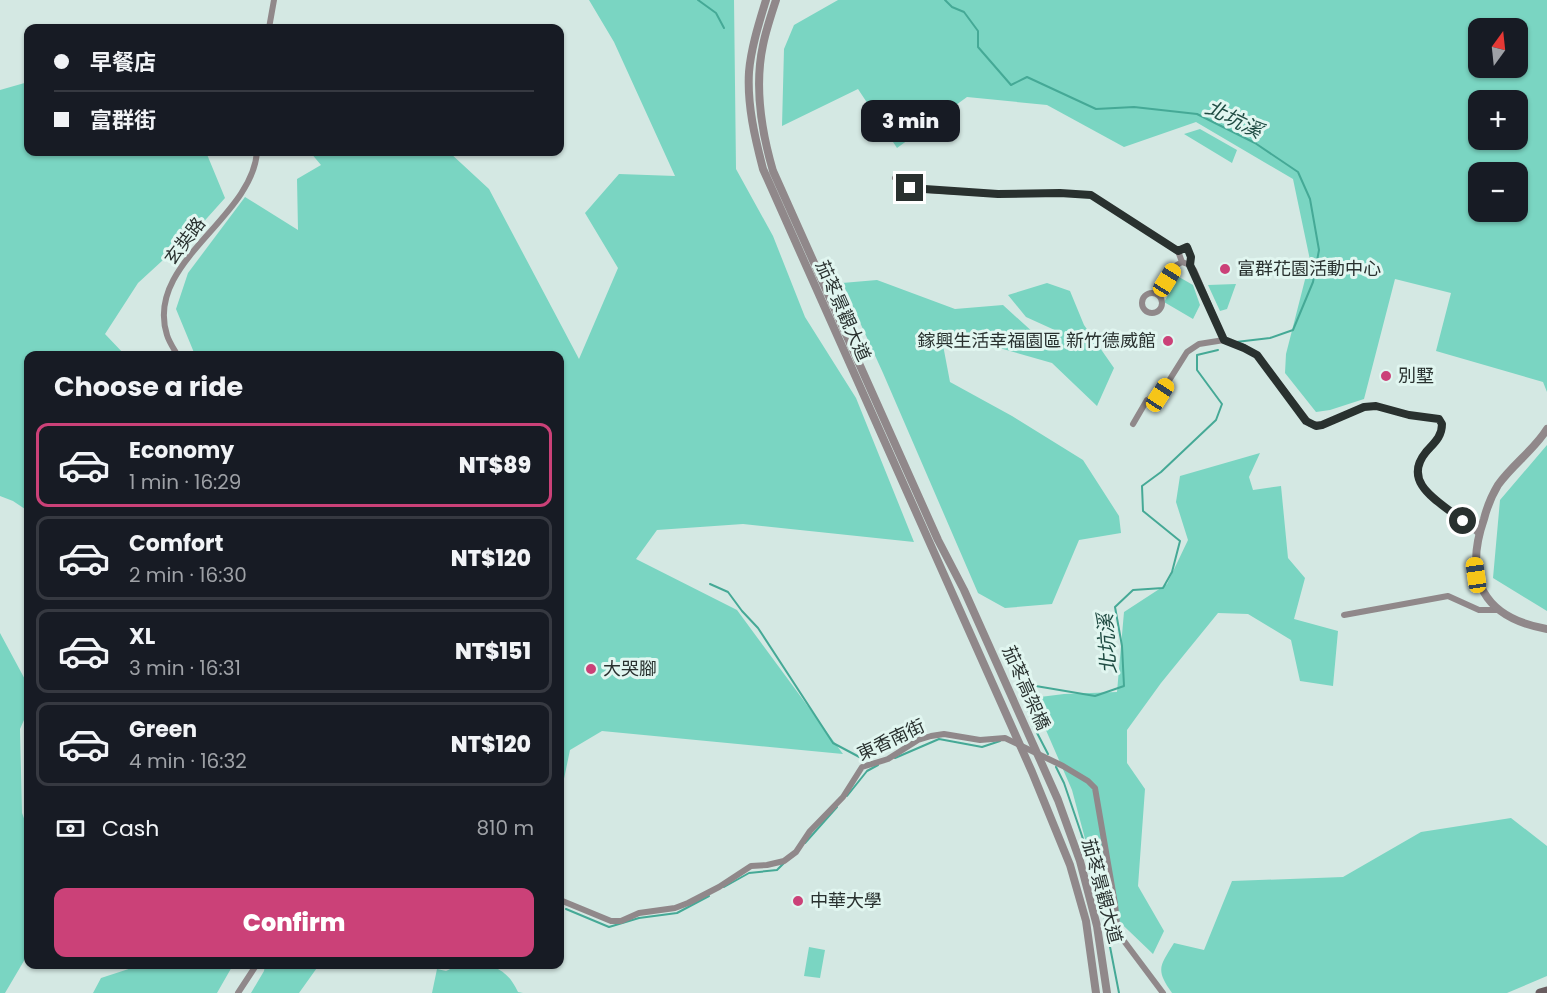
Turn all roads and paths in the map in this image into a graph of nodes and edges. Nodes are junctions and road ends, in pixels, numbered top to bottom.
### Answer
1 (274, 0) edge
2 (766, 0) edge
3 (776, 0) edge
4 (270, 24) edge
5 (762, 30) junction
6 (256, 156) edge
7 (895, 178) dead end
8 (1178, 251) junction
9 (1182, 262) junction
10 (1190, 265) junction
11 (1158, 295) dead end
12 (1224, 340) junction
13 (175, 351) edge
14 (1133, 424) dead end
15 (1547, 429) edge
16 (1478, 533) junction
17 (964, 590) joint
18 (952, 595) joint
19 (1497, 610) junction
20 (1344, 615) dead end
21 (1547, 629) edge
22 (1058, 800) joint
23 (1045, 805) joint
24 (564, 902) edge
25 (253, 969) edge
26 (1547, 991) edge
27 (238, 993) edge
28 (1096, 993) edge
29 (1107, 993) edge
30 (1163, 993) edge
31 (1540, 993) edge

1 - 4 street
2 - 5 street
3 - 5 street
5 - 17 street, 茄苳景觀大道
5 - 18 street, 茄苳景觀大道
6 - 13 street, 玄奘路
7 - 8 street
8 - 9 street
8 - 10 street
9 - 10 street
9 - 11 street
10 - 12 street
12 - 14 street
12 - 16 street
15 - 16 street
16 - 19 street
17 - 22 street, 茄苳高架橋
18 - 23 street, 茄苳高架橋
19 - 20 street
19 - 21 street
22 - 29 street, 茄苳景觀大道
23 - 28 street, 茄苳景觀大道
24 - 30 street, 東香南街
25 - 27 street
26 - 31 main road

